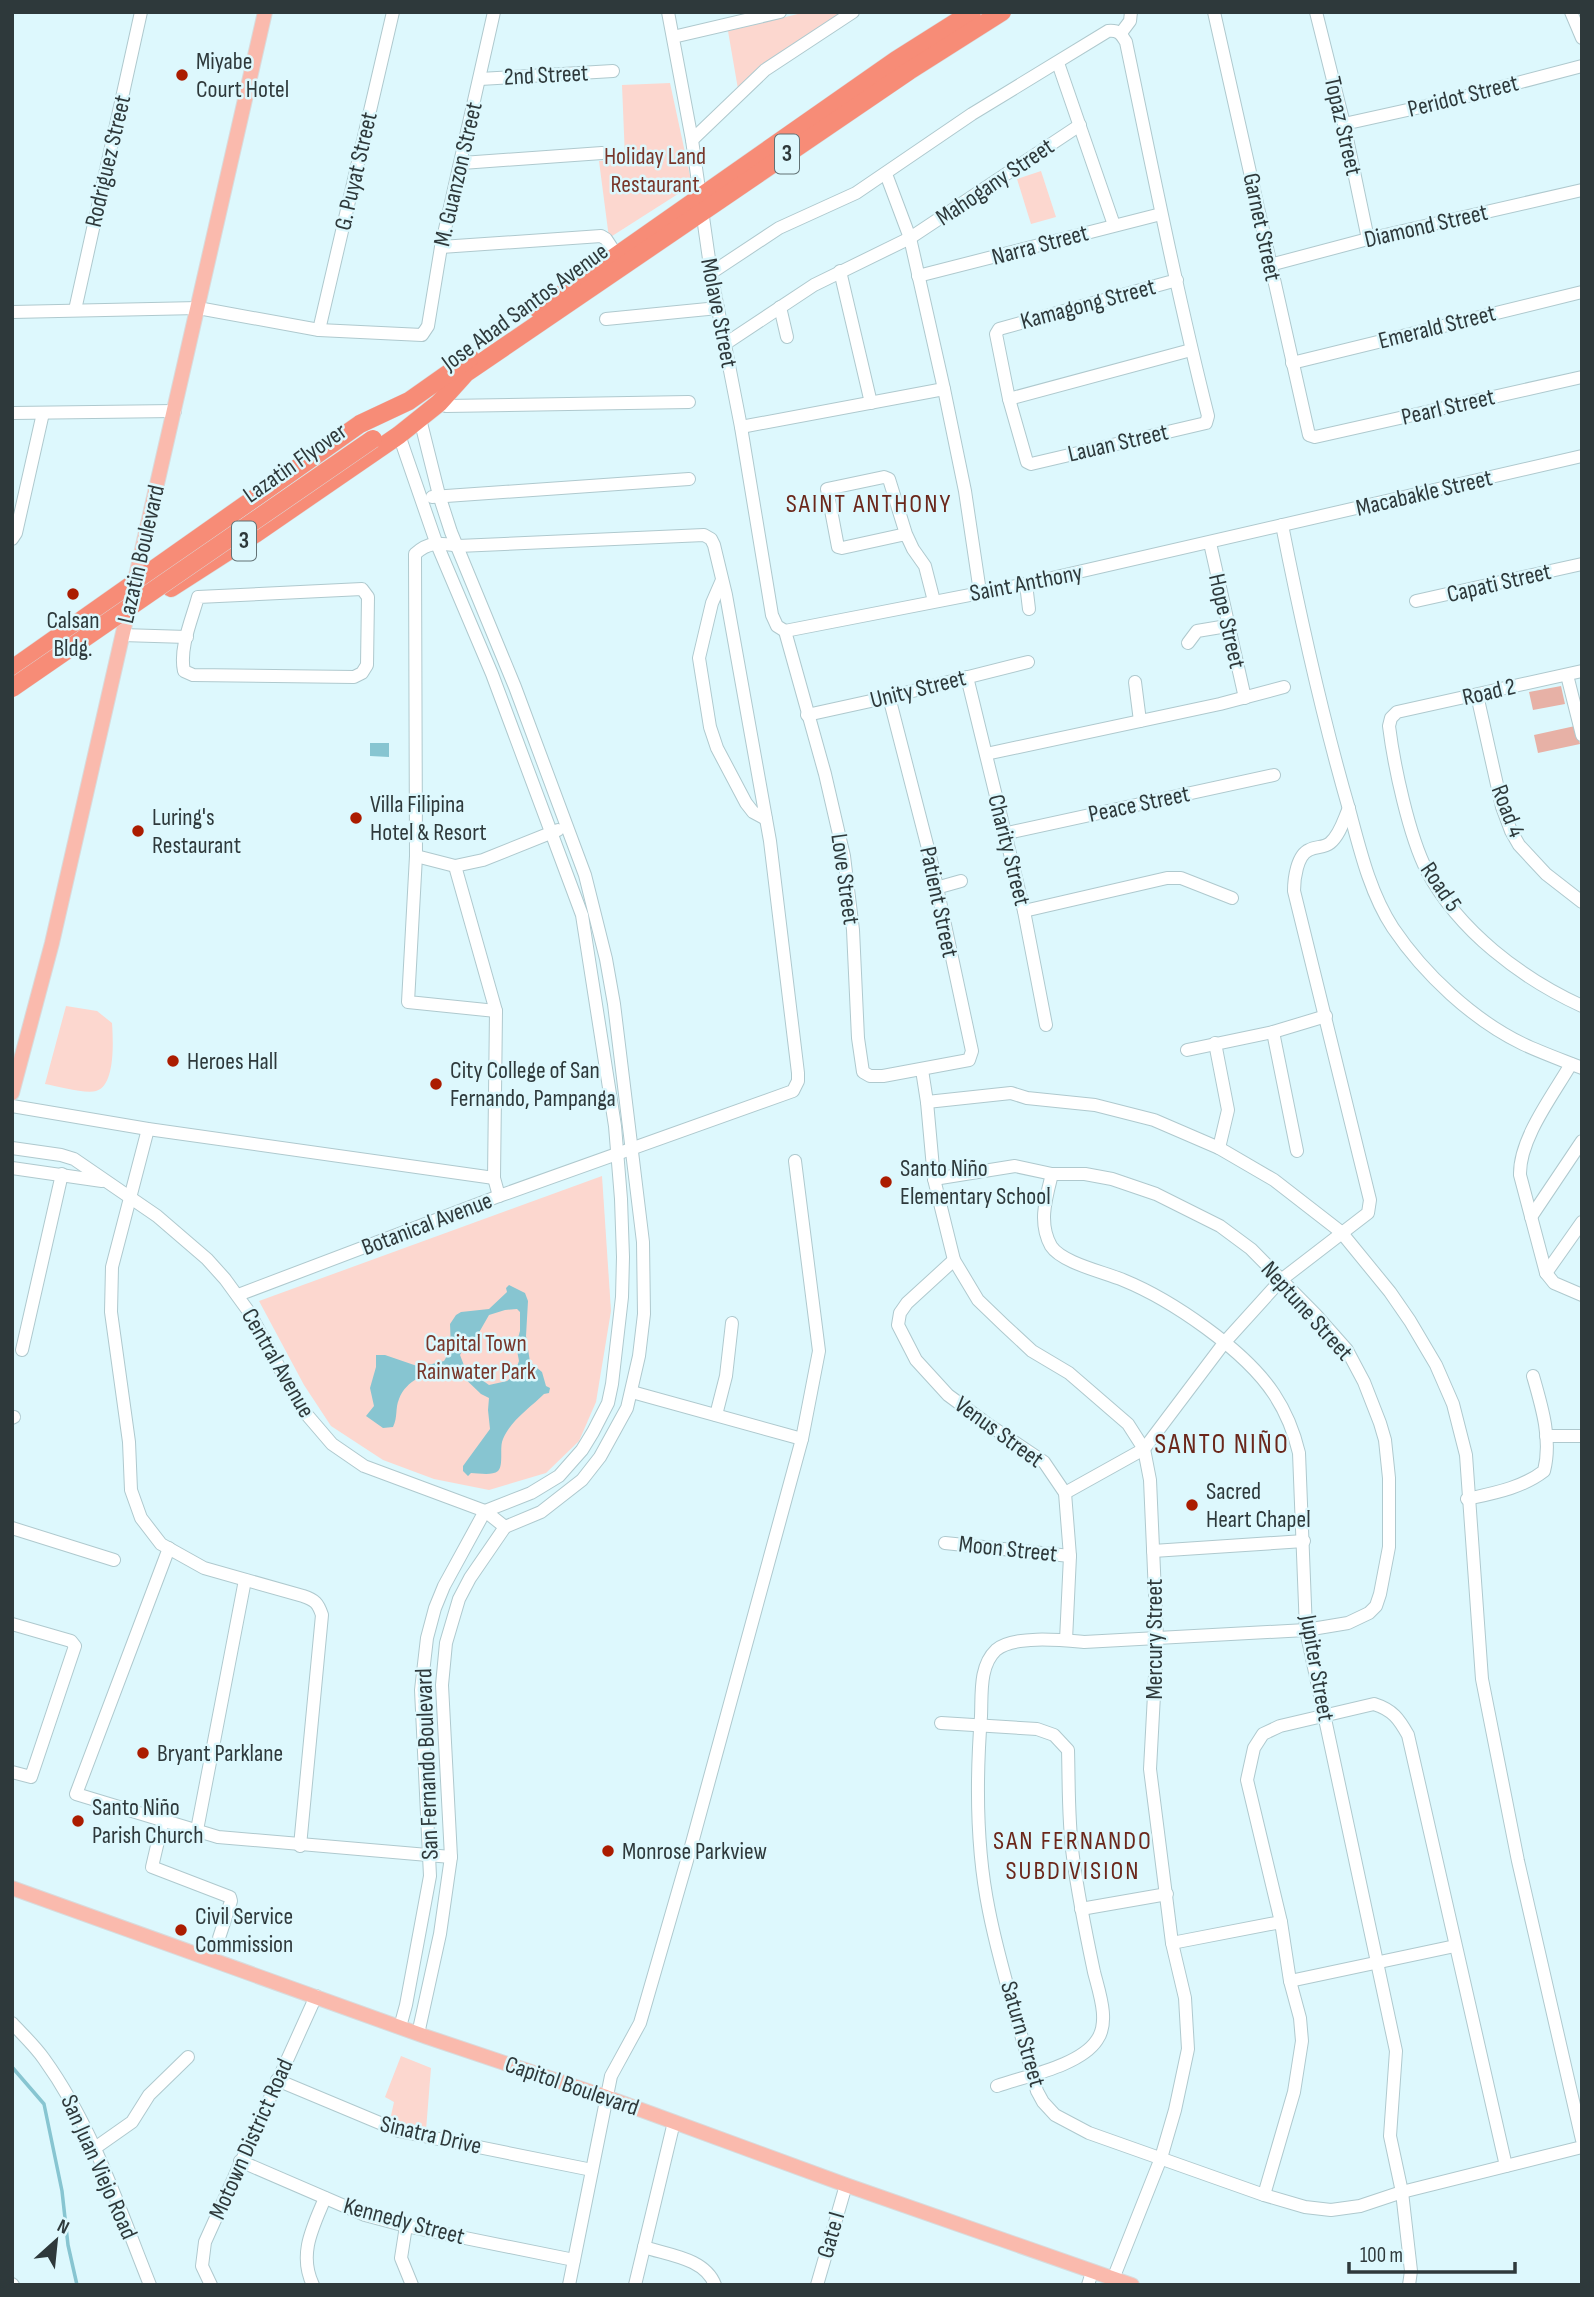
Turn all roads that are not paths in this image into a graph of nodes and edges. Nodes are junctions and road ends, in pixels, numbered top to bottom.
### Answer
1 (141, 12) edge
2 (265, 12) edge
3 (393, 12) edge
4 (494, 12) edge
5 (668, 12) edge
6 (780, 12) edge
7 (853, 12) edge
8 (972, 12) edge
9 (1002, 12) edge
10 (1130, 12) edge
11 (1214, 12) edge
12 (1316, 12) edge
13 (1571, 12) edge
14 (1121, 33) junction
15 (673, 37) junction
16 (1582, 38) edge
17 (1058, 63) junction
18 (1582, 66) edge
19 (613, 71) dead end
20 (480, 79) junction
21 (1344, 124) junction
22 (1080, 125) junction
23 (692, 140) junction
24 (602, 153) dead end
25 (461, 163) junction
26 (886, 174) junction
27 (1582, 190) edge
28 (701, 206) junction
29 (1161, 214) junction
30 (1114, 225) junction
31 (910, 238) junction
32 (1368, 239) junction
33 (441, 247) junction
34 (621, 261) junction
35 (1270, 265) junction
36 (840, 271) junction
37 (711, 273) junction
38 (918, 276) junction
39 (1177, 280) junction
40 (1582, 292) edge
41 (780, 307) junction
42 (198, 308) junction
43 (718, 308) junction
44 (75, 310) junction
45 (12, 312) edge
46 (606, 319) dead end
47 (319, 330) junction
48 (787, 337) dead end
49 (725, 344) junction
50 (1191, 350) junction
51 (1292, 363) junction
52 (466, 373) junction
53 (1582, 377) edge
54 (944, 389) junction
55 (1009, 399) junction
56 (409, 401) junction
57 (689, 402) dead end
58 (439, 403) junction
59 (871, 403) junction
60 (174, 411) junction
61 (12, 413) edge
62 (43, 413) junction
63 (420, 419) junction
64 (741, 427) junction
65 (370, 435) junction
66 (399, 435) junction
67 (1315, 437) joint
68 (1582, 456) edge
69 (689, 479) dead end
70 (12, 489) edge
71 (27, 489) junction
72 (439, 495) junction
73 (421, 499) junction
74 (1282, 525) junction
75 (1266, 529) joint
76 (906, 534) junction
77 (12, 539) edge
78 (436, 542) junction
79 (1210, 543) junction
80 (458, 546) junction
81 (1582, 564) edge
82 (722, 580) junction
83 (133, 584) junction
84 (1026, 584) junction
85 (980, 592) junction
86 (934, 601) junction
87 (1416, 601) dead end
88 (108, 603) junction
89 (1029, 609) dead end
90 (131, 611) junction
91 (1227, 626) junction
92 (785, 631) junction
93 (122, 635) junction
94 (187, 637) junction
95 (1188, 643) dead end
96 (1028, 662) dead end
97 (12, 669) edge
98 (1582, 671) edge
99 (1567, 675) junction
100 (967, 677) junction
101 (12, 679) edge
102 (1135, 682) dead end
103 (1284, 687) dead end
104 (12, 688) edge
105 (1477, 695) junction
106 (12, 696) edge
107 (889, 697) junction
108 (1245, 698) junction
109 (1397, 712) joint
110 (807, 715) junction
111 (1140, 721) junction
112 (1582, 735) edge
113 (986, 754) junction
114 (1275, 775) dead end
115 (1349, 808) junction
116 (766, 819) junction
117 (567, 827) junction
118 (551, 833) junction
119 (1003, 834) junction
120 (1357, 839) junction
121 (1328, 845) junction
122 (416, 856) junction
123 (455, 866) junction
124 (961, 881) dead end
125 (936, 888) junction
126 (1232, 898) dead end
127 (1582, 902) edge
128 (1024, 911) junction
129 (1582, 1006) edge
130 (496, 1010) junction
131 (1326, 1016) junction
132 (1046, 1025) dead end
133 (1273, 1032) junction
134 (1215, 1044) junction
135 (1187, 1051) dead end
136 (1576, 1066) edge
137 (922, 1070) junction
138 (12, 1094) edge
139 (927, 1102) junction
140 (12, 1106) edge
141 (148, 1129) junction
142 (1582, 1141) edge
143 (12, 1148) edge
144 (1219, 1148) junction
145 (632, 1149) junction
146 (1297, 1151) dead end
147 (617, 1154) junction
148 (795, 1161) dead end
149 (12, 1168) edge
150 (62, 1174) junction
151 (1052, 1174) junction
152 (494, 1178) junction
153 (934, 1179) junction
154 (109, 1183) junction
155 (499, 1196) junction
156 (130, 1197) junction
157 (1531, 1217) junction
158 (1582, 1222) edge
159 (1341, 1232) junction
160 (954, 1261) junction
161 (1546, 1273) junction
162 (1281, 1280) junction
163 (237, 1295) junction
164 (1582, 1295) edge
165 (732, 1323) dead end
166 (1224, 1343) junction
167 (22, 1350) dead end
168 (1533, 1376) dead end
169 (632, 1392) junction
170 (716, 1415) junction
171 (1546, 1436) junction
172 (1582, 1436) edge
173 (802, 1439) junction
174 (1144, 1449) junction
175 (1065, 1493) junction
176 (1467, 1499) junction
177 (485, 1511) junction
178 (505, 1527) junction
179 (12, 1528) edge
180 (1304, 1541) junction
181 (945, 1543) dead end
182 (169, 1548) junction
183 (1153, 1551) junction
184 (1070, 1556) junction
185 (114, 1560) dead end
186 (244, 1580) junction
187 (12, 1624) edge
188 (1306, 1630) junction
189 (1157, 1639) junction
190 (1066, 1640) junction
191 (1325, 1717) junction
192 (942, 1723) dead end
193 (980, 1724) junction
194 (12, 1772) edge
195 (163, 1820) junction
196 (197, 1830) junction
197 (300, 1846) junction
198 (430, 1856) junction
199 (451, 1857) junction
200 (12, 1888) edge
201 (1167, 1894) junction
202 (1081, 1909) junction
203 (1281, 1922) junction
204 (219, 1938) dead end
205 (1172, 1943) junction
206 (1455, 1946) junction
207 (1377, 1963) junction
208 (1290, 1981) junction
209 (316, 1996) junction
210 (12, 2023) edge
211 (400, 2027) junction
212 (418, 2034) junction
213 (188, 2057) dead end
214 (1032, 2074) junction
215 (276, 2080) junction
216 (996, 2086) dead end
217 (606, 2097) junction
218 (674, 2122) junction
219 (1582, 2140) edge
220 (1582, 2147) edge
221 (95, 2148) junction
222 (1161, 2158) junction
223 (240, 2161) junction
224 (1506, 2166) junction
225 (592, 2170) junction
226 (846, 2185) junction
227 (1402, 2192) junction
228 (1264, 2195) junction
229 (325, 2199) junction
230 (406, 2226) junction
231 (644, 2248) junction
232 (574, 2260) junction
233 (1090, 2279) edge
234 (1113, 2279) junction
235 (150, 2285) edge
236 (211, 2285) edge
237 (313, 2285) edge
238 (412, 2285) edge
239 (569, 2285) edge
240 (635, 2285) edge
241 (715, 2285) edge
242 (817, 2285) edge
243 (1132, 2285) edge
244 (1409, 2285) edge

1 - 44 street, Rodriguez Street
2 - 42 main road, Lazatin Boulevard
3 - 47 street, G. Puyat Street
4 - 20 street, M. Guanzon Street
5 - 15 street, Molave Street
6 - 15 street
7 - 23 street
8 - 28 highway, Jose Abad Santos Avenue / 3
9 - 28 highway, Jose Abad Santos Avenue / 3
10 - 14 street
11 - 35 street, Garnet Street
12 - 21 street, Topaz Street
13 - 16 street
14 - 17 street
14 - 29 street
15 - 23 street, Molave Street
17 - 22 street
17 - 26 street
18 - 21 street, Peridot Street
19 - 20 street, 2nd Street
20 - 25 street, M. Guanzon Street
21 - 32 street, Topaz Street
22 - 30 street
22 - 31 street, Mahogany Street
23 - 28 street, Molave Street
24 - 25 street
25 - 33 street, M. Guanzon Street
26 - 31 street
26 - 37 street
27 - 32 street, Diamond Street
28 - 34 highway, Jose Abad Santos Avenue / 3
28 - 37 street, Molave Street
29 - 30 street, Narra Street
29 - 39 street
30 - 38 street, Narra Street
31 - 36 street, Mahogany Street
31 - 38 street
32 - 35 street, Diamond Street
33 - 34 street
33 - 47 street, M. Guanzon Street
34 - 52 highway, Jose Abad Santos Avenue / 3
34 - 56 highway, Jose Abad Santos Avenue / 3
35 - 51 street, Garnet Street
36 - 41 street, Mahogany Street
36 - 59 street
37 - 43 street, Molave Street
38 - 54 street
39 - 50 street
39 - 55 street, Kamagong Street
40 - 51 street, Emerald Street
41 - 48 street
41 - 49 street, Mahogany Street
42 - 44 street
42 - 47 street
42 - 60 main road, Lazatin Boulevard
43 - 46 street
43 - 49 street, Molave Street
44 - 45 street
49 - 64 street, Molave Street
50 - 55 street
50 - 55 street, Lauan Street
51 - 67 street, Garnet Street
52 - 58 highway, Jose Abad Santos Avenue / 3
52 - 65 highway, Lazatin Flyover / 3
53 - 67 street, Pearl Street
54 - 59 street
54 - 85 street
56 - 65 highway, Lazatin Flyover / 3
56 - 83 highway, Jose Abad Santos Avenue / 3
57 - 58 street
58 - 63 highway, Jose Abad Santos Avenue / 3
59 - 64 street
60 - 62 street
60 - 83 main road, Lazatin Boulevard
61 - 62 street
62 - 71 street
63 - 66 highway, Jose Abad Santos Avenue / 3
63 - 72 street
64 - 92 street, Molave Street
65 - 101 highway, Lazatin Flyover / 3
65 - 104 highway, Lazatin Flyover / 3, bridge
66 - 73 street
66 - 90 highway, Jose Abad Santos Avenue / 3
68 - 74 street, Macabakle Street
69 - 72 street
70 - 71 street
71 - 77 street
72 - 73 street
72 - 80 street
73 - 78 street
74 - 75 street, Macabakle Street
74 - 115 street
75 - 79 street, Saint Anthony
76 - 76 street
76 - 86 street
78 - 80 street
78 - 118 street
78 - 122 street
79 - 84 street, Saint Anthony
79 - 91 street, Hope Street
80 - 82 street
80 - 117 street
81 - 87 street, Capati Street
82 - 116 street
82 - 116 street
83 - 88 highway, Jose Abad Santos Avenue / 3
83 - 90 main road, Lazatin Boulevard
84 - 85 street, Saint Anthony
84 - 89 street
85 - 86 street, Saint Anthony
86 - 92 street, Saint Anthony
88 - 90 highway
88 - 97 highway, Jose Abad Santos Avenue / 3
90 - 93 main road, Lazatin Boulevard
90 - 106 highway, Jose Abad Santos Avenue / 3
91 - 95 street
91 - 108 street, Hope Street
92 - 110 street, Love Street
93 - 94 street
93 - 138 main road, Lazatin Boulevard
94 - 94 street
96 - 100 street, Unity Street
98 - 99 street, Road 2
99 - 105 street, Road 2
99 - 112 street
100 - 107 street, Unity Street
100 - 113 street, Charity Street
102 - 111 street
103 - 108 street
105 - 109 street, Road 2
105 - 127 street, Road 4
107 - 110 street, Unity Street
107 - 125 street, Patient Street
108 - 111 street
109 - 129 street, Road 5
110 - 137 street, Love Street
111 - 113 street
113 - 119 street, Charity Street
114 - 119 street, Peace Street
115 - 120 street
115 - 121 street
116 - 145 street, Botanical Avenue
117 - 118 street
117 - 145 street
118 - 123 street
118 - 147 street
119 - 128 street, Charity Street
120 - 121 street
120 - 136 street
121 - 131 street
122 - 123 street
122 - 130 street
123 - 130 street
124 - 125 street
125 - 137 street, Patient Street
126 - 128 street
128 - 132 street, Charity Street
130 - 152 street
131 - 133 street
131 - 159 street
133 - 134 street
133 - 146 street
134 - 135 street
134 - 144 street
136 - 157 street
137 - 139 street, Mercury Street
139 - 144 street
139 - 153 street, Mercury Street
140 - 141 street
141 - 152 street
141 - 156 street
142 - 157 street
143 - 154 street, Central Avenue
144 - 159 street
145 - 147 street, Botanical Avenue
145 - 169 street
147 - 155 street, Botanical Avenue
147 - 177 street
148 - 173 street
149 - 150 street, Central Avenue
150 - 154 street, Central Avenue
150 - 167 street
151 - 153 street, Neptune Street
151 - 162 street, Neptune Street
151 - 166 street, Jupiter Street
152 - 155 street
153 - 160 street, Mercury Street
154 - 156 street, Central Avenue
155 - 163 street, Botanical Avenue
156 - 163 street, Central Avenue
156 - 182 street
157 - 161 street
158 - 161 street
159 - 162 street
159 - 176 street
160 - 174 street, Mercury Street
160 - 175 street, Venus Street
161 - 164 street
162 - 166 street
162 - 188 street, Neptune Street
163 - 177 street, Central Avenue
165 - 170 street
166 - 174 street
166 - 180 street, Jupiter Street
168 - 171 street
169 - 170 street
169 - 178 street
170 - 173 street
171 - 172 street
171 - 176 street
173 - 217 street
174 - 175 street
174 - 183 street, Mercury Street
175 - 184 street, Venus Street
176 - 219 street
177 - 178 street, Central Avenue
177 - 198 street, San Fernando Boulevard
178 - 199 street, San Fernando Boulevard
179 - 185 street
180 - 183 street
180 - 188 street, Jupiter Street
181 - 184 street, Moon Street
182 - 186 street
182 - 195 street
183 - 189 street, Mercury Street
184 - 190 street, Venus Street
186 - 196 street
186 - 197 street
187 - 194 street
188 - 189 street, Neptune Street
188 - 191 street, Jupiter Street
189 - 190 street, Saturn Street
189 - 201 street, Mercury Street
190 - 193 street, Saturn Street
191 - 203 street
191 - 206 street
191 - 207 street, Jupiter Street
192 - 193 street
193 - 202 street
193 - 214 street, Saturn Street
195 - 196 street
195 - 204 street
196 - 197 street
197 - 198 street
198 - 199 street
198 - 211 street, San Fernando Boulevard
199 - 212 street, San Fernando Boulevard
200 - 209 main road, Capitol Boulevard
201 - 202 street
201 - 205 street, Mercury Street
202 - 214 street
203 - 205 street
203 - 208 street
205 - 222 street, Mercury Street
206 - 207 street
206 - 224 street
207 - 208 street
207 - 227 street, Jupiter Street
208 - 228 street
209 - 211 main road, Capitol Boulevard
209 - 215 street, Motown District Road
210 - 221 street, San Juan Viejo Road
211 - 212 main road, Capitol Boulevard
212 - 217 main road, Capitol Boulevard
213 - 221 street
214 - 216 street
214 - 222 street, Saturn Street
215 - 223 street, Motown District Road
215 - 225 street, Sinatra Drive
217 - 218 main road, Capitol Boulevard
217 - 225 street
218 - 226 main road, Capitol Boulevard
218 - 231 street
220 - 224 street, Saturn Street
221 - 235 street, San Juan Viejo Road
222 - 228 street, Saturn Street
222 - 234 street, Mercury Street
223 - 229 street, Kennedy Street
223 - 236 street, Motown District Road
224 - 227 street, Saturn Street
225 - 232 street
226 - 233 main road, Capitol Boulevard
226 - 242 street, Gate I
227 - 228 street, Saturn Street
227 - 244 street, Jupiter Street
229 - 230 street, Kennedy Street
229 - 237 street
230 - 232 street, Kennedy Street
230 - 238 street
231 - 240 street
231 - 241 street
232 - 239 street
233 - 234 main road, Capitol Boulevard
234 - 243 main road, Capitol Boulevard

